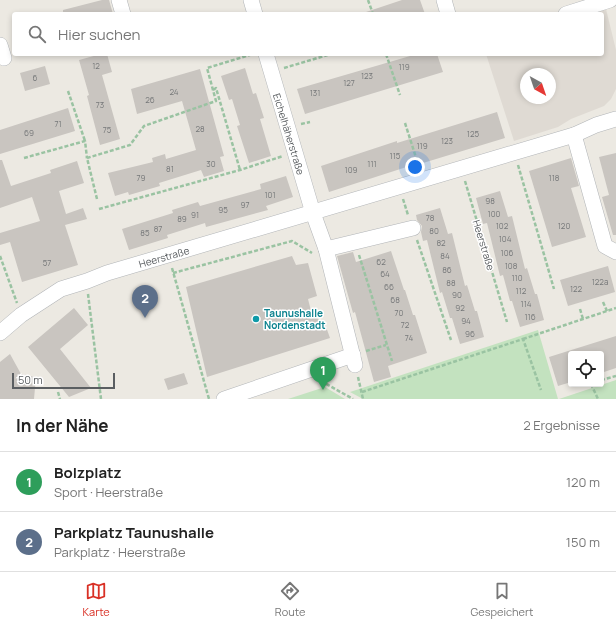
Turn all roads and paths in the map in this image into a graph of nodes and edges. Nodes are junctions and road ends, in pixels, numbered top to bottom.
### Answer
1 (119, 0) edge
2 (251, 0) edge
3 (368, 0) edge
4 (444, 0) edge
5 (610, 0) edge
6 (122, 12) edge
7 (254, 12) edge
8 (372, 12) edge
9 (447, 12) edge
10 (572, 12) edge
11 (246, 56) edge
12 (267, 56) edge
13 (324, 56) edge
14 (387, 56) edge
15 (271, 72) junction
16 (213, 90) junction
17 (68, 91) dead end
18 (400, 95) dead end
19 (616, 119) edge
20 (405, 123) dead end
21 (574, 135) junction
22 (84, 141) junction
23 (295, 152) junction
24 (514, 153) junction
25 (24, 158) dead end
26 (87, 158) junction
27 (462, 169) junction
28 (240, 170) junction
29 (423, 180) junction
30 (399, 188) junction
31 (97, 199) dead end
32 (99, 209) dead end
33 (313, 213) junction
34 (413, 228) junction
35 (355, 241) junction
36 (326, 249) junction
37 (616, 252) edge
38 (0, 256) edge
39 (168, 256) junction
40 (314, 260) dead end
41 (173, 273) junction
42 (86, 281) junction
43 (554, 289) dead end
44 (604, 302) dead end
45 (616, 308) edge
46 (580, 309) dead end
47 (607, 311) junction
48 (21, 315) junction
49 (584, 319) junction
50 (507, 322) dead end
51 (0, 333) edge
52 (523, 339) junction
53 (451, 340) dead end
54 (386, 345) junction
55 (354, 360) junction
56 (392, 361) dead end
57 (616, 376) edge
58 (604, 379) edge
59 (321, 381) dead end
60 (592, 387) edge
61 (541, 390) dead end
62 (58, 392) dead end
63 (362, 392) junction
64 (60, 399) edge
65 (101, 399) edge
66 (209, 399) edge
67 (224, 399) edge
68 (353, 399) edge
69 (363, 399) edge
70 (598, 399) edge

1 - 6 street
2 - 7 street
3 - 8 path
4 - 9 street
5 - 10 street
11 - 16 path
12 - 15 street, Eichelhäherstraße
13 - 15 path
14 - 18 path
15 - 23 street, Eichelhäherstraße
16 - 26 path
16 - 28 path
17 - 22 path
19 - 21 street, Heerstraße
20 - 29 path
21 - 24 street, Heerstraße
21 - 37 street
22 - 25 path
22 - 26 path
23 - 28 path
23 - 33 street, Eichelhäherstraße
24 - 27 street, Heerstraße
24 - 43 path
26 - 31 path
27 - 29 street, Heerstraße
27 - 50 path, Heerstraße
28 - 32 path
29 - 30 street, Heerstraße
30 - 33 street, Heerstraße
30 - 34 path
33 - 36 street
33 - 39 street, Heerstraße
34 - 35 street
34 - 53 path
35 - 36 street
35 - 54 path
36 - 55 street
38 - 48 path
39 - 41 path
39 - 42 street, Heerstraße
40 - 41 path
41 - 66 path
42 - 48 street, Heerstraße
42 - 65 path
44 - 47 path
45 - 47 path
46 - 49 path
47 - 49 path
48 - 51 street, Heerstraße
49 - 52 path
52 - 61 path
52 - 63 path
54 - 55 path
54 - 56 path
55 - 63 path
55 - 67 street
57 - 58 path
59 - 68 path
60 - 70 path
62 - 64 path
63 - 69 path

